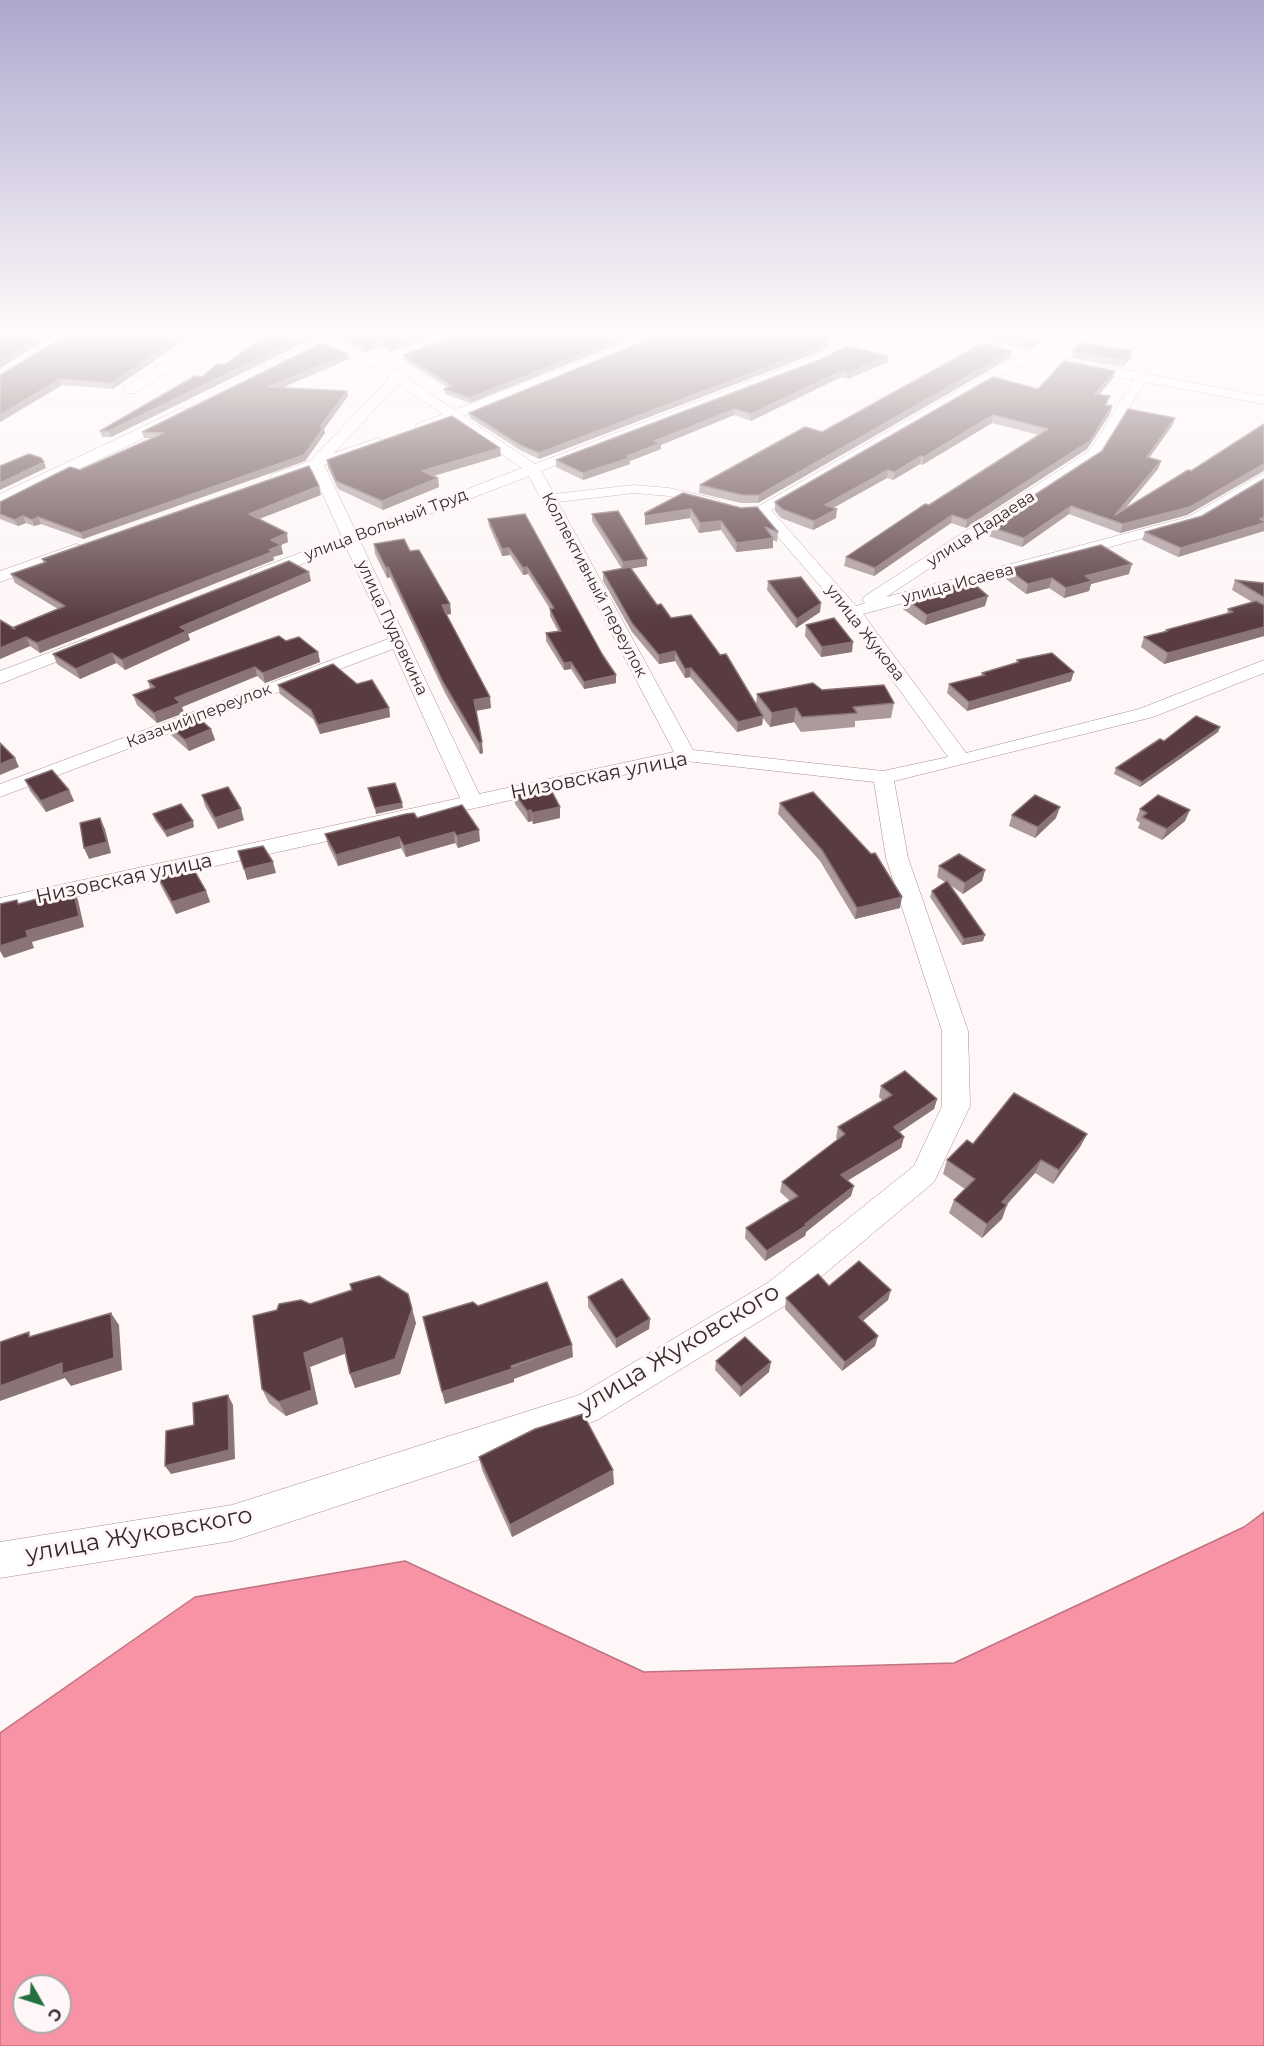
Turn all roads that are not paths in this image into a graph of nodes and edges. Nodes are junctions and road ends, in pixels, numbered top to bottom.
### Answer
1 (150, 428) edge
2 (349, 428) edge
3 (417, 428) edge
4 (473, 428) edge
5 (638, 428) edge
6 (899, 428) edge
7 (1110, 428) edge
8 (412, 430) edge
9 (390, 438) edge
10 (316, 463) junction
11 (533, 469) junction
12 (1264, 477) edge
13 (259, 484) edge
14 (548, 500) junction
15 (0, 501) edge
16 (731, 507) edge
17 (351, 538) junction
18 (90, 544) edge
19 (0, 577) edge
20 (241, 582) edge
21 (852, 612) junction
22 (99, 639) edge
23 (398, 640) junction
24 (1264, 666) edge
25 (0, 678) edge
26 (686, 755) junction
27 (961, 760) junction
28 (883, 777) junction
29 (0, 790) edge
30 (472, 802) junction
31 (0, 906) edge
32 (0, 1560) edge

1 - 15 main road
2 - 10 street
3 - 8 street
4 - 11 street, Коллективный переулок
5 - 11 street, улица Вольный Труд
6 - 21 street, улица Жукова
7 - 21 street, улица Дадаева
9 - 10 street
10 - 13 street
10 - 17 street, улица Пудовкина
11 - 14 street, Коллективный переулок
11 - 17 street, улица Вольный Труд
12 - 21 street, улица Исаева
14 - 16 street
14 - 26 street, Коллективный переулок
17 - 20 street, улица Вольный Труд
17 - 23 street, улица Пудовкина
18 - 19 street
21 - 27 street, улица Жукова
22 - 25 street
23 - 29 street, Казачий переулок
23 - 30 street, улица Пудовкина
24 - 27 street, Низовская улица
26 - 28 street, Низовская улица
26 - 30 street, Низовская улица
27 - 28 street, Низовская улица
28 - 32 street, улица Жуковского
30 - 31 street, Низовская улица

